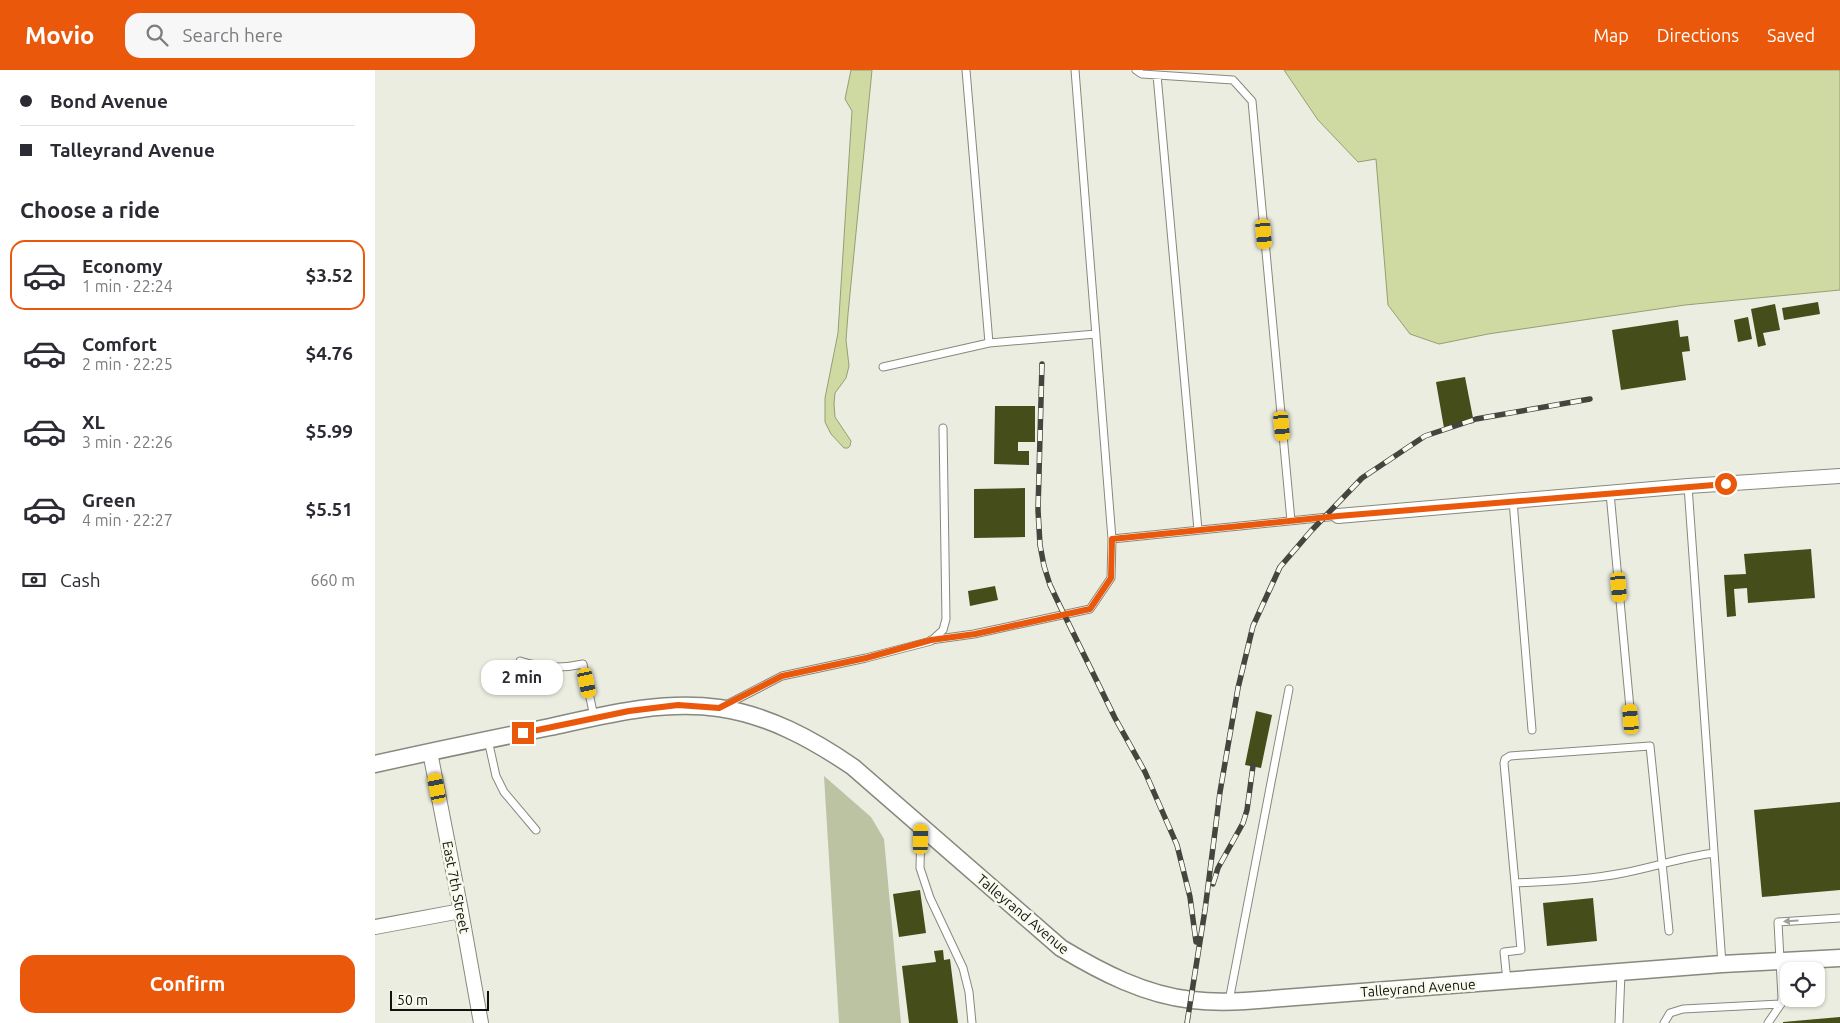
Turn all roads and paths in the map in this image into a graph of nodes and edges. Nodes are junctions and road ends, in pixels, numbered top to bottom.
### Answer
1 (966, 70) edge
2 (1075, 70) edge
3 (1135, 70) edge
4 (1157, 75) junction
5 (1096, 334) junction
6 (989, 344) junction
7 (883, 367) dead end
8 (943, 428) dead end
9 (1840, 476) edge
10 (1688, 486) junction
11 (1610, 493) junction
12 (1513, 501) junction
13 (1338, 516) joint
14 (1291, 521) junction
15 (1198, 530) junction
16 (1112, 539) junction
17 (931, 640) junction
18 (521, 661) dead end
19 (1289, 689) dead end
20 (719, 708) junction
21 (594, 718) junction
22 (1631, 719) dead end
23 (1532, 730) dead end
24 (487, 740) junction
25 (430, 752) junction
26 (375, 764) edge
27 (921, 828) junction
28 (536, 830) dead end
29 (1714, 853) junction
30 (1661, 863) junction
31 (1515, 883) junction
32 (461, 911) junction
33 (1840, 918) edge
34 (375, 927) edge
35 (1669, 931) dead end
36 (1840, 958) edge
37 (1780, 961) junction
38 (1723, 964) junction
39 (1621, 972) junction
40 (1507, 982) junction
41 (1229, 1002) junction
42 (1780, 1004) edge
43 (1780, 1005) edge
44 (481, 1023) edge
45 (972, 1023) edge
46 (1619, 1023) edge
47 (1664, 1023) edge
48 (1768, 1023) edge

1 - 6 lane
2 - 5 lane
3 - 4 lane
4 - 14 lane
4 - 15 lane
5 - 6 lane
5 - 16 lane
6 - 7 lane
8 - 17 lane
9 - 10 street
10 - 11 street
10 - 29 lane
11 - 12 street
11 - 22 lane
12 - 13 street
12 - 23 lane
13 - 14 lane
14 - 15 lane
15 - 16 lane
16 - 17 lane
17 - 20 lane
18 - 21 lane
19 - 41 lane
20 - 21 street, Talleyrand Avenue
20 - 27 street, Talleyrand Avenue
21 - 24 street, Talleyrand Avenue
24 - 25 street, Talleyrand Avenue
24 - 28 lane
25 - 26 street, Talleyrand Avenue
25 - 32 street, East 7th Street
27 - 41 street, Talleyrand Avenue
27 - 45 lane
29 - 30 lane
29 - 38 lane
30 - 31 lane
30 - 31 lane
30 - 35 lane
31 - 40 lane
32 - 34 street
32 - 44 street, East 7th Street
33 -> 37 lane
36 - 37 street, Talleyrand Avenue
37 - 38 street, Talleyrand Avenue
38 - 39 street, Talleyrand Avenue
39 - 40 street, Talleyrand Avenue
39 - 46 lane
40 - 41 street, Talleyrand Avenue
42 - 47 lane
43 - 48 lane

